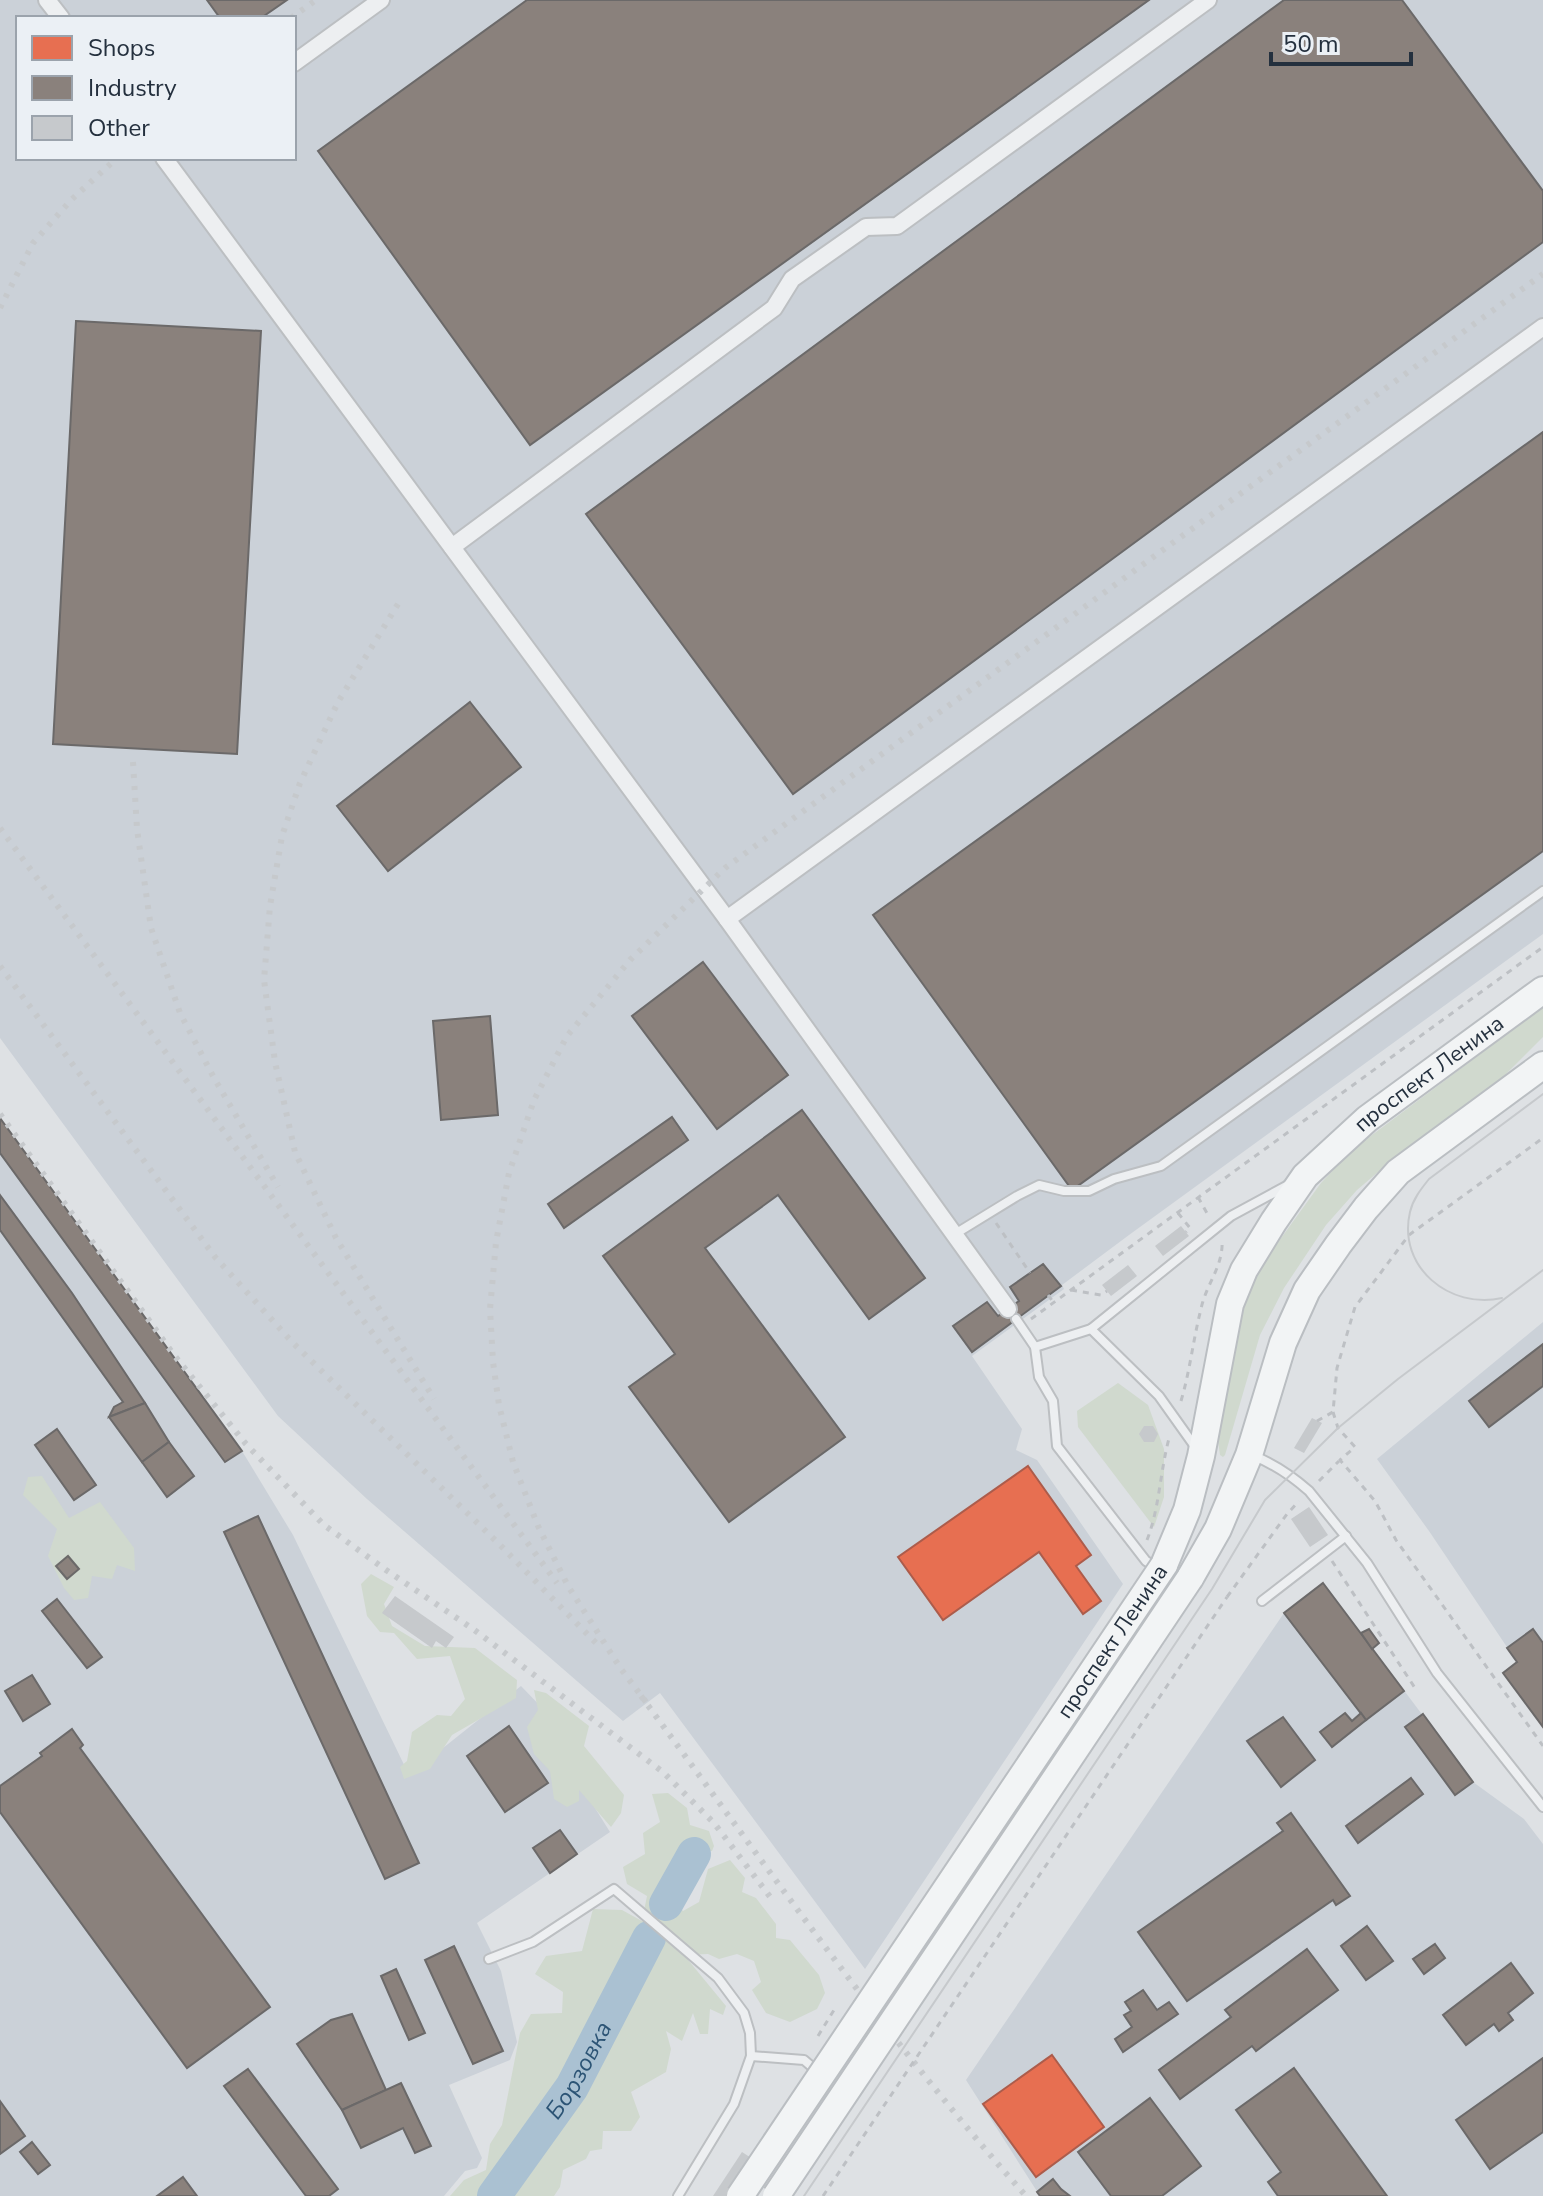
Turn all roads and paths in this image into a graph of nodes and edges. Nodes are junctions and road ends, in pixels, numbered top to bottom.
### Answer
1 (47, 0) edge
2 (381, 0) edge
3 (1208, 0) edge
4 (59, 16) edge
5 (296, 62) edge
6 (165, 160) edge
7 (1543, 327) edge
8 (452, 547) junction
9 (1543, 891) edge
10 (727, 919) junction
11 (1543, 947) edge
12 (1543, 990) edge
13 (1543, 1065) edge
14 (1543, 1138) edge
15 (1305, 1176) junction
16 (1198, 1197) junction
17 (990, 1213) junction
18 (1178, 1213) junction
19 (1216, 1228) junction
20 (1186, 1232) dead end
21 (954, 1235) junction
22 (1030, 1273) dead end
23 (1071, 1290) junction
24 (1107, 1291) dead end
25 (1048, 1295) dead end
26 (1054, 1303) junction
27 (1015, 1318) junction
28 (1091, 1329) junction
29 (1035, 1347) junction
30 (1333, 1412) junction
31 (1175, 1419) junction
32 (1317, 1421) dead end
33 (1201, 1456) junction
34 (1340, 1460) junction
35 (1245, 1463) junction
36 (1309, 1491) junction
37 (1346, 1536) junction
38 (1139, 1552) junction
39 (1325, 1552) junction
40 (1162, 1568) junction
41 (1262, 1601) dead end
42 (1415, 1688) dead end
43 (1543, 1746) edge
44 (1543, 1807) edge
45 (489, 1959) dead end
46 (751, 2056) junction
47 (811, 2066) dead end
48 (680, 2193) edge
49 (690, 2196) edge
50 (740, 2196) edge
51 (776, 2196) edge
52 (823, 2196) edge

1 - 4 street
2 - 5 street
3 - 8 street
6 - 8 street
7 - 10 street
8 - 10 street
9 - 17 lane
10 - 21 street
11 - 16 path
12 - 15 main road, проспект Ленина
13 - 35 main road, проспект Ленина
14 - 30 path
15 - 19 lane
15 - 33 main road, проспект Ленина
16 - 18 path
16 - 19 path
17 - 21 lane
17 - 22 path
18 - 20 path
18 - 23 path
19 - 28 lane
19 - 31 path
21 - 27 street
23 - 24 path
23 - 26 path
25 - 26 path
26 - 27 path
27 - 29 lane
28 - 29 lane
28 - 31 lane
29 - 38 lane
30 - 32 path
30 - 34 path
31 - 33 lane
31 - 38 path
33 - 35 main road
33 - 40 main road, проспект Ленина
34 - 36 path
34 - 43 path
35 - 36 lane
35 - 51 main road, проспект Ленина, bridge
36 - 37 lane
36 - 52 path, bridge
37 - 39 lane
37 - 44 lane
38 - 40 lane
39 - 41 lane
39 - 42 path
40 - 50 main road, проспект Ленина, bridge
45 - 46 lane
46 - 47 lane
46 - 48 lane
48 - 49 lane

